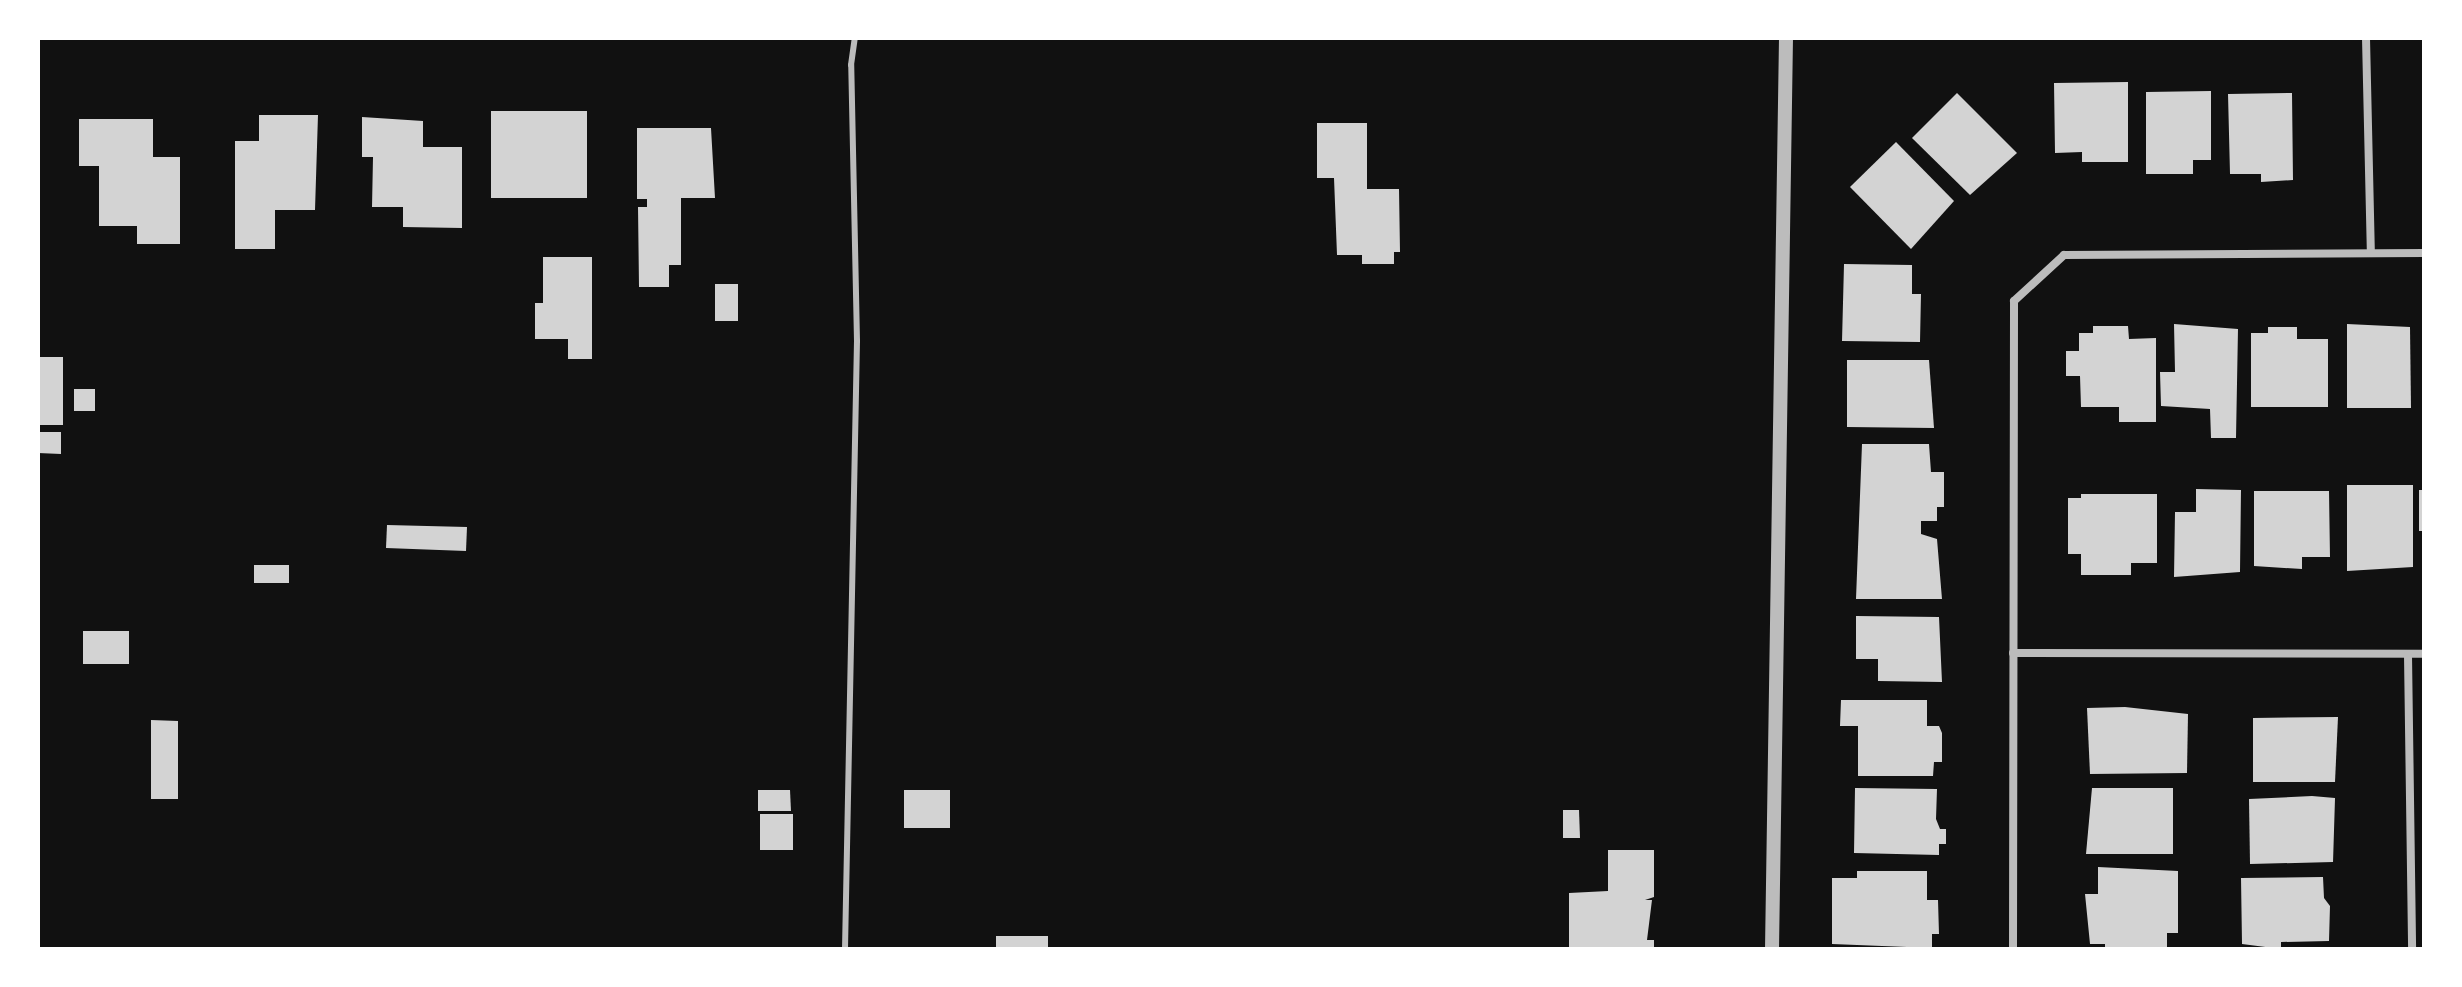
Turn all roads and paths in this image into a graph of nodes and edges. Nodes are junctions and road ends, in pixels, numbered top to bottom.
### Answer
1 (855, 38) edge
2 (1786, 38) edge
3 (2366, 38) edge
4 (2371, 252) junction
5 (2424, 253) edge
6 (2013, 653) junction
7 (2424, 654) edge
8 (2408, 655) junction
9 (845, 949) edge
10 (1772, 949) edge
11 (2013, 949) edge
12 (2412, 949) edge

1 - 9 lane
2 - 10 street
3 - 4 street
4 - 5 street
4 - 6 street
6 - 8 street
6 - 11 street
7 - 8 street
8 - 12 street

